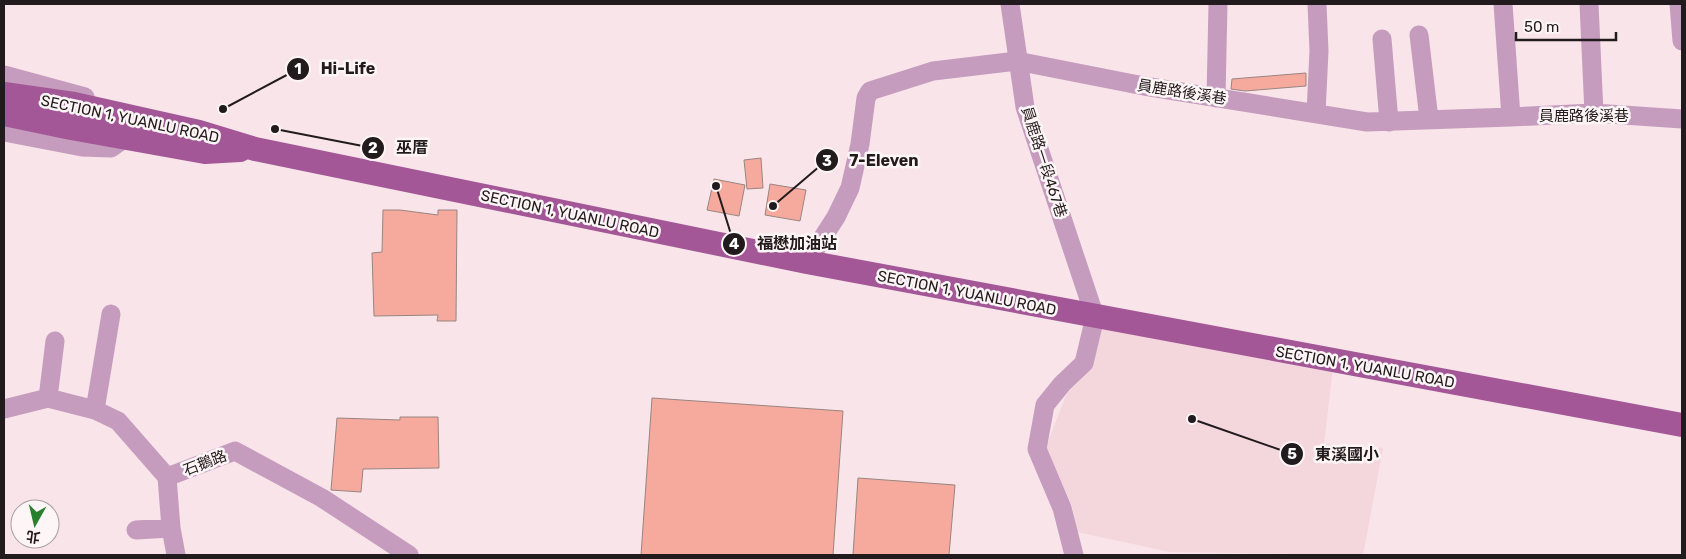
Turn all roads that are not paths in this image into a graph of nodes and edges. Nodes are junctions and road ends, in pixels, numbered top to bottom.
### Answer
1 (1010, 4) edge
2 (1218, 4) edge
3 (1317, 4) edge
4 (1503, 4) edge
5 (1589, 4) edge
6 (1679, 4) edge
7 (1419, 35) dead end
8 (1382, 39) dead end
9 (1682, 41) edge
10 (1018, 62) junction
11 (4, 75) edge
12 (4, 94) edge
13 (1216, 98) junction
14 (1594, 112) junction
15 (1316, 113) junction
16 (4, 114) edge
17 (1511, 117) junction
18 (1429, 119) junction
19 (1682, 119) edge
20 (1389, 122) junction
21 (128, 127) junction
22 (4, 132) edge
23 (807, 262) junction
24 (110, 314) dead end
25 (1094, 317) junction
26 (55, 342) dead end
27 (48, 398) junction
28 (4, 409) edge
29 (95, 410) junction
30 (1682, 425) edge
31 (168, 477) junction
32 (171, 528) junction
33 (136, 530) dead end
34 (176, 555) edge
35 (409, 555) edge
36 (1074, 555) edge

1 - 10 street, 員鹿路一段467巷
2 - 13 street
3 - 15 street
4 - 17 street
5 - 14 street
6 - 9 street
7 - 18 street
8 - 20 street
10 - 13 street, 員鹿路後溪巷
10 - 23 street, 員鹿路後溪巷
10 - 25 street, 員鹿路一段467巷
11 - 21 street
12 - 21 main road, SECTION 1, YUANLU ROAD
13 - 15 street, 員鹿路後溪巷
14 - 17 street, 員鹿路後溪巷
14 - 19 street, 員鹿路後溪巷
15 - 20 street, 員鹿路後溪巷
16 - 21 main road, SECTION 1, YUANLU ROAD
17 - 18 street, 員鹿路後溪巷
18 - 20 street, 員鹿路後溪巷
21 - 22 street
21 - 23 main road, SECTION 1, YUANLU ROAD
23 - 25 main road, SECTION 1, YUANLU ROAD
24 - 29 street
25 - 30 main road, SECTION 1, YUANLU ROAD
25 - 36 street
26 - 27 street
27 - 28 street, 石鵝路
27 - 29 street, 石鵝路
29 - 31 street, 石鵝路
31 - 32 street
31 - 35 street, 石鵝路
32 - 33 street
32 - 34 street

